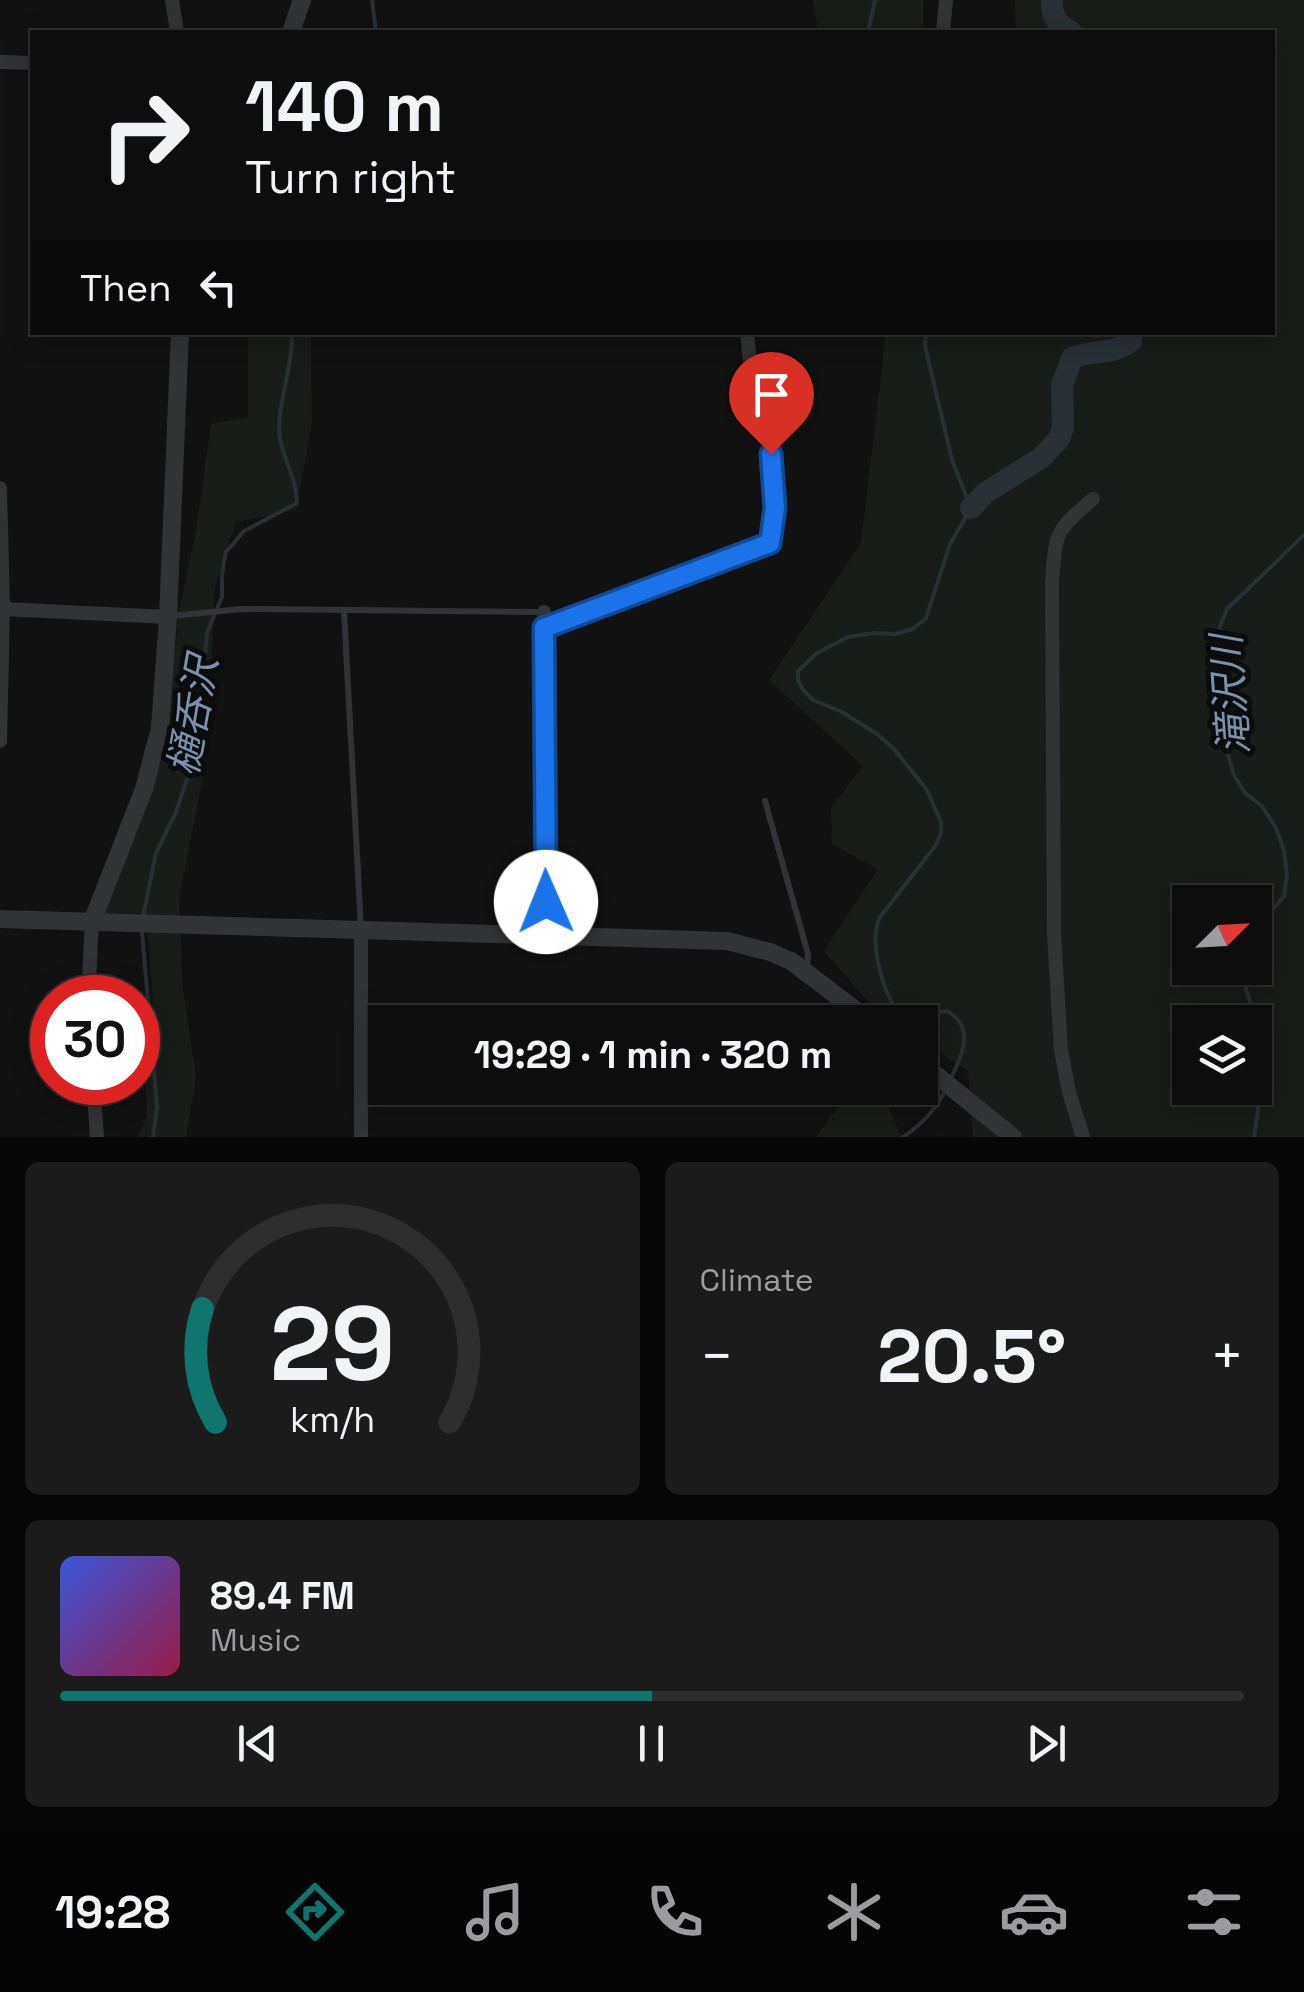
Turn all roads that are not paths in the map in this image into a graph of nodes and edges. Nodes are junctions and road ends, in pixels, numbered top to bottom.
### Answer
1 (172, 0) edge
2 (302, 0) edge
3 (946, 0) edge
4 (177, 30) edge
5 (293, 30) edge
6 (943, 30) edge
7 (0, 62) edge
8 (30, 63) edge
9 (180, 335) edge
10 (747, 335) edge
11 (0, 488) edge
12 (1093, 499) dead end
13 (4, 609) junction
14 (344, 611) junction
15 (544, 612) joint
16 (168, 616) junction
17 (544, 628) junction
18 (0, 740) edge
19 (765, 801) dead end
20 (0, 918) edge
21 (92, 922) junction
22 (361, 930) junction
23 (547, 936) junction
24 (806, 971) junction
25 (89, 975) edge
26 (849, 1005) edge
27 (938, 1077) edge
28 (95, 1105) edge
29 (97, 1137) edge
30 (361, 1137) edge
31 (1013, 1137) edge
32 (1083, 1137) edge

1 - 4 street
2 - 5 street
3 - 6 street
7 - 8 street
9 - 16 street
10 - 17 street
11 - 13 street
12 - 32 street
13 - 16 street
13 - 18 street
14 - 15 lane
14 - 16 lane
14 - 22 lane
15 - 17 street
16 - 21 street
17 - 23 street
19 - 24 lane
20 - 21 street
21 - 22 street
21 - 25 street
22 - 23 street
22 - 30 street
23 - 24 street
24 - 26 street
27 - 31 street
28 - 29 street

